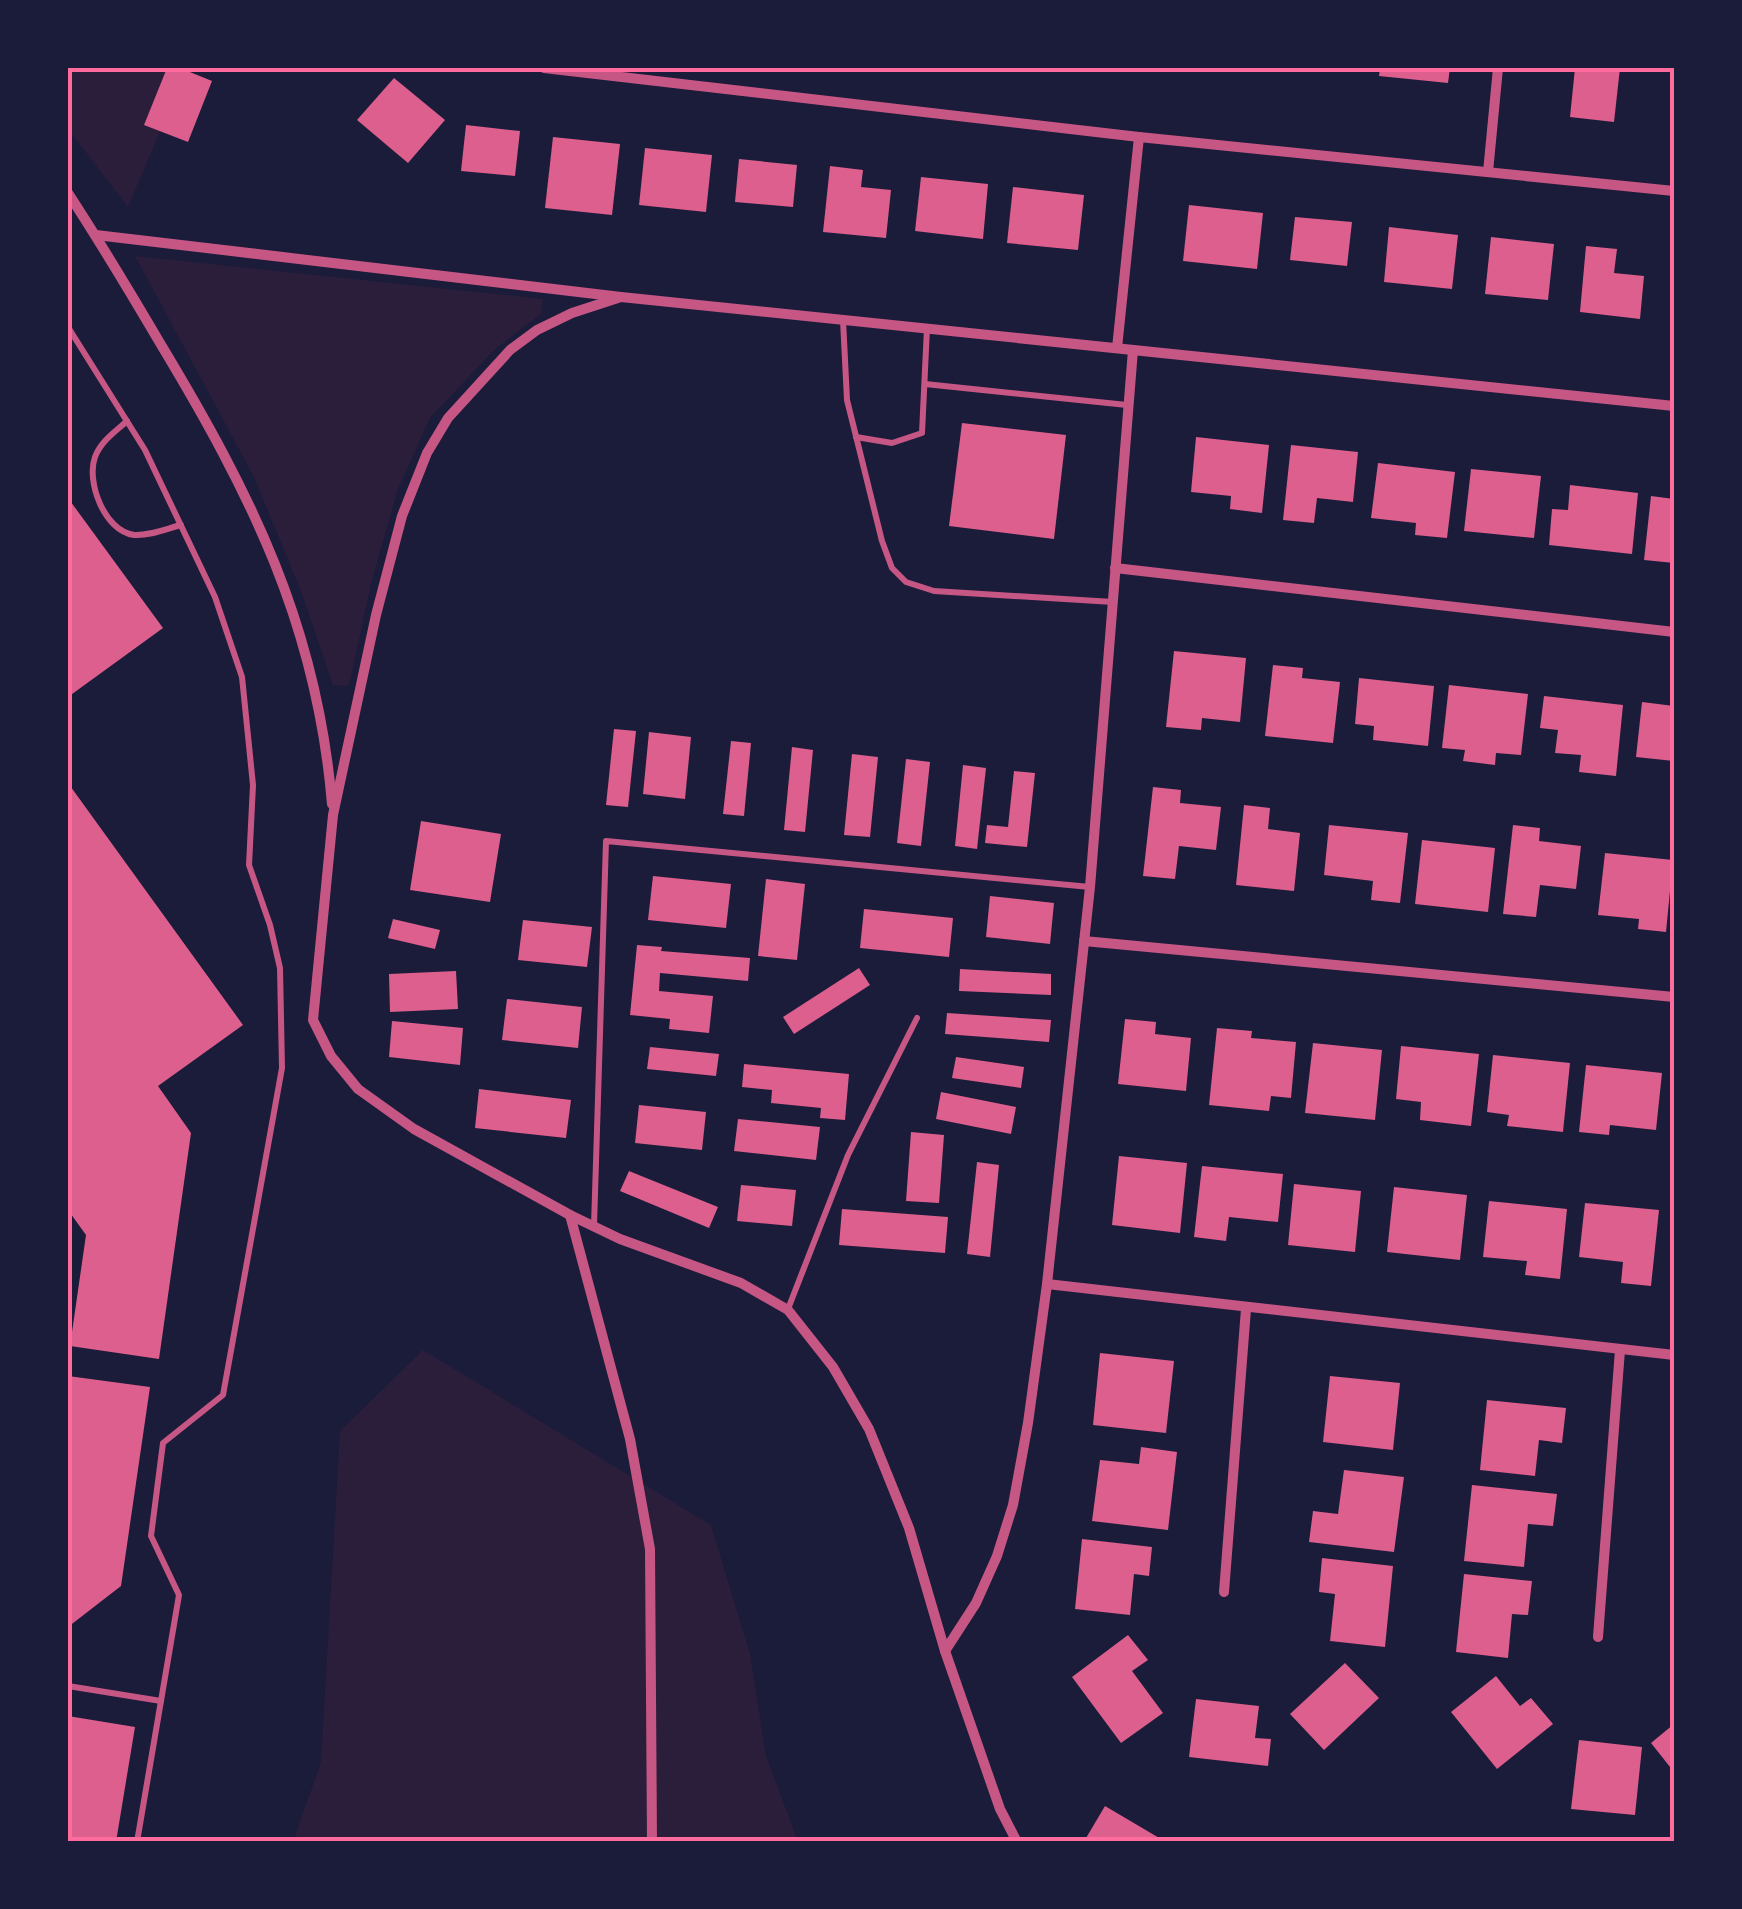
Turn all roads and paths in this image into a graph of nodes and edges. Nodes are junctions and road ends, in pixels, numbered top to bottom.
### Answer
1 (544, 68) edge
2 (1498, 68) edge
3 (1139, 137) junction
4 (1488, 172) junction
5 (1674, 191) edge
6 (68, 193) edge
7 (96, 235) junction
8 (622, 297) junction
9 (843, 320) junction
10 (68, 327) edge
11 (927, 328) junction
12 (1117, 348) junction
13 (1133, 350) junction
14 (925, 384) junction
15 (1128, 405) junction
16 (1674, 406) edge
17 (127, 421) junction
18 (856, 437) junction
19 (181, 524) junction
20 (1115, 568) junction
21 (1113, 602) junction
22 (1674, 632) edge
23 (334, 815) junction
24 (1090, 888) junction
25 (1084, 941) junction
26 (1674, 997) edge
27 (917, 1018) dead end
28 (570, 1215) junction
29 (594, 1227) junction
30 (1047, 1284) junction
31 (1246, 1309) junction
32 (788, 1310) junction
33 (1620, 1350) junction
34 (1674, 1355) edge
35 (1224, 1592) dead end
36 (1598, 1637) dead end
37 (945, 1651) junction
38 (68, 1686) edge
39 (161, 1701) junction
40 (138, 1842) edge
41 (652, 1842) edge
42 (1017, 1842) edge

1 - 3 street
2 - 4 street
3 - 4 street
3 - 12 street
4 - 5 street
6 - 7 street
7 - 8 street
7 - 23 street
8 - 9 street
8 - 23 street
9 - 11 street
9 - 18 lane
10 - 17 lane
11 - 12 street
11 - 14 lane
12 - 13 street
13 - 15 street
13 - 16 street
14 - 15 lane
14 - 18 lane
15 - 20 street
17 - 19 lane
17 - 19 lane
18 - 21 lane
19 - 39 lane
20 - 21 street
20 - 22 street
21 - 24 street
23 - 28 street
24 - 25 street
24 - 29 lane
25 - 26 street
25 - 30 street
27 - 32 lane
28 - 29 street
28 - 41 street
29 - 32 street
30 - 31 street
30 - 37 street
31 - 33 street
31 - 35 street
32 - 37 street
33 - 34 street
33 - 36 street
37 - 42 street
38 - 39 lane
39 - 40 lane

